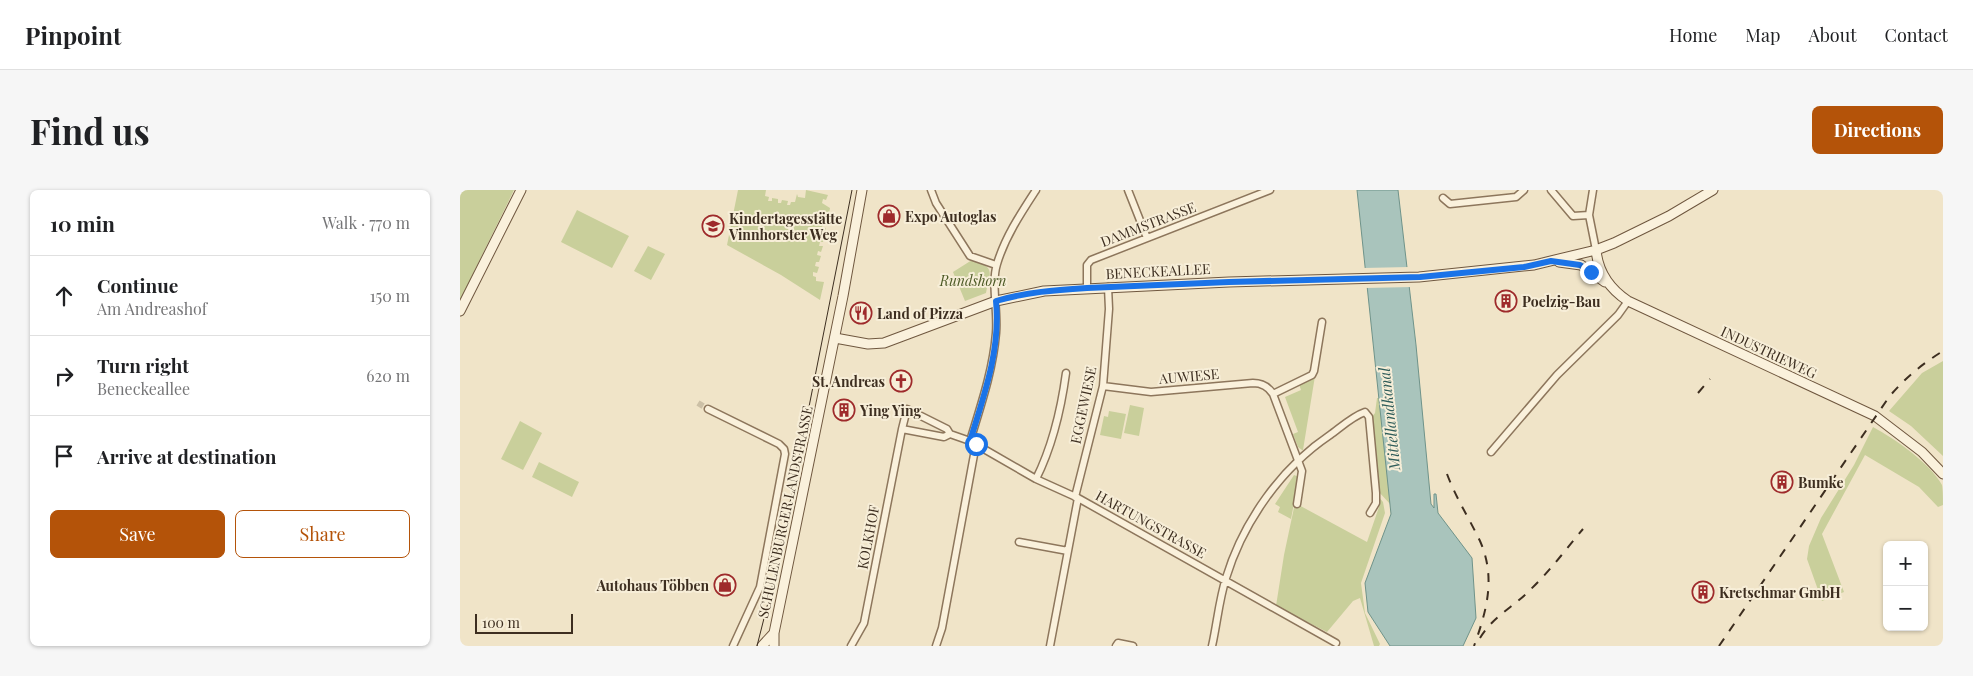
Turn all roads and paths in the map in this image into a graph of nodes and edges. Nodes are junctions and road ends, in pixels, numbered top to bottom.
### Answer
1 (521, 190) edge
2 (862, 190) edge
3 (930, 190) edge
4 (1036, 190) edge
5 (1128, 190) edge
6 (1270, 190) edge
7 (1524, 190) edge
8 (1551, 190) edge
9 (1593, 190) edge
10 (1713, 190) edge
11 (1443, 198) dead end
12 (1589, 215) junction
13 (1147, 238) junction
14 (1596, 250) junction
15 (1551, 261) junction
16 (996, 265) junction
17 (1108, 287) junction
18 (1611, 287) junction
19 (1087, 288) junction
20 (996, 301) junction
21 (1628, 301) junction
22 (460, 310) edge
23 (1322, 322) dead end
24 (835, 338) junction
25 (1066, 373) dead end
26 (1103, 386) junction
27 (1272, 394) junction
28 (708, 409) tunnel mouth
29 (902, 430) junction
30 (947, 436) junction
31 (973, 442) junction
32 (1491, 452) dead end
33 (1298, 461) junction
34 (1943, 474) edge
35 (1036, 479) junction
36 (1076, 498) junction
37 (1297, 504) dead end
38 (1370, 512) dead end
39 (1019, 542) dead end
40 (1068, 551) junction
41 (1225, 580) junction
42 (774, 633) junction
43 (1336, 643) dead end
44 (733, 646) edge
45 (762, 646) edge
46 (774, 646) edge
47 (851, 646) edge
48 (936, 646) edge
49 (1050, 646) edge
50 (1116, 646) edge
51 (1133, 646) edge
52 (1212, 646) edge

1 - 22 street
2 - 24 street, SCHULENBURGER LANDSTRASSE
3 - 16 street
4 - 16 street
5 - 13 street
6 - 13 street, DAMMSTRASSE
7 - 11 street
8 - 12 street
9 - 12 street
10 - 14 street, BENECKEALLEE
12 - 14 street
13 - 19 street, DAMMSTRASSE
14 - 15 street, BENECKEALLEE
14 - 18 street, INDUSTRIEWEG
15 - 17 street, BENECKEALLEE
15 - 18 street, BENECKEALLEE
16 - 20 street
17 - 19 street, BENECKEALLEE
17 - 26 street, EGGEWIESE
18 - 21 street, INDUSTRIEWEG
19 - 20 street, BENECKEALLEE
20 - 24 street, BENECKEALLEE
20 - 31 street
21 - 32 street
21 - 34 street, INDUSTRIEWEG
23 - 27 street
24 - 42 street, SCHULENBURGER LANDSTRASSE
25 - 35 street
26 - 27 street, AUWIESE
26 - 36 street, EGGEWIESE
27 - 33 street
28 - 44 street, SCHULENBURGER LANDSTRASSE
29 - 30 street, HARTUNGSTRASSE
29 - 30 street, HARTUNGSTRASSE
29 - 47 street, KOLKHOF
30 - 31 street, HARTUNGSTRASSE
31 - 35 street, HARTUNGSTRASSE
31 - 48 street
33 - 37 street
33 - 38 street
33 - 41 street
35 - 36 street, HARTUNGSTRASSE
36 - 40 street, EGGEWIESE
36 - 41 street, HARTUNGSTRASSE
39 - 40 street
40 - 49 street, EGGEWIESE
41 - 43 street, HARTUNGSTRASSE
41 - 52 street
42 - 45 street, SCHULENBURGER LANDSTRASSE
42 - 46 street, SCHULENBURGER LANDSTRASSE
50 - 51 street

